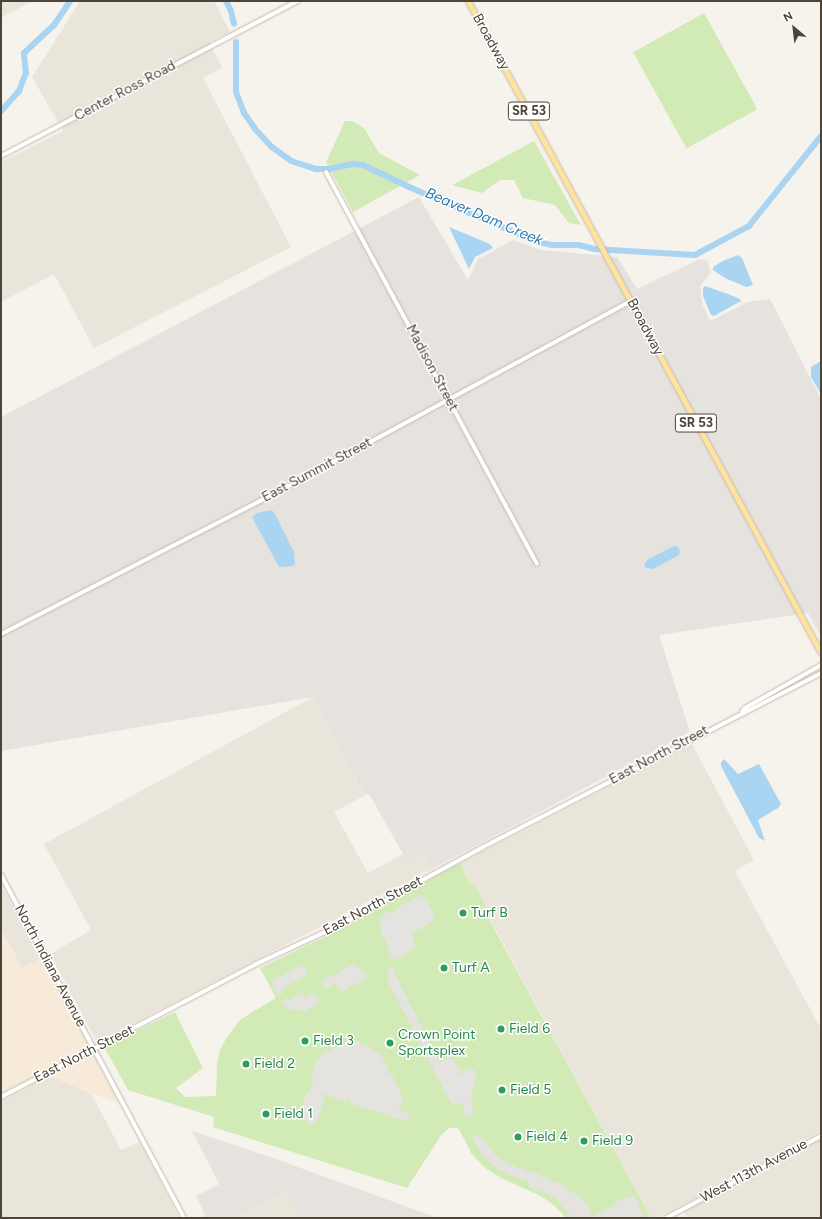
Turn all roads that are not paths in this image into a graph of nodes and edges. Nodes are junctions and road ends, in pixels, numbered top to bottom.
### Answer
1 (298, 1) edge
2 (468, 1) edge
3 (1, 156) edge
4 (326, 172) dead end
5 (631, 301) junction
6 (448, 398) junction
7 (537, 564) dead end
8 (1, 634) edge
9 (821, 653) edge
10 (821, 665) edge
11 (821, 673) edge
12 (742, 712) junction
13 (1, 875) edge
14 (95, 1049) junction
15 (1, 1097) edge
16 (821, 1136) edge
17 (184, 1218) edge
18 (666, 1218) edge

1 - 3 street, Center Ross Road
2 - 5 main road, Broadway / SR 53
4 - 6 street, Madison Street
5 - 6 street, East Summit Street
5 - 9 main road, Broadway / SR 53
6 - 7 street, Madison Street
6 - 8 street, East Summit Street
10 - 12 street, East North Street
11 - 12 street, East North Street
12 - 14 street, East North Street
13 - 14 street, North Indiana Avenue
14 - 15 street, East North Street
14 - 17 street, North Indiana Avenue
16 - 18 street, West 113th Avenue

